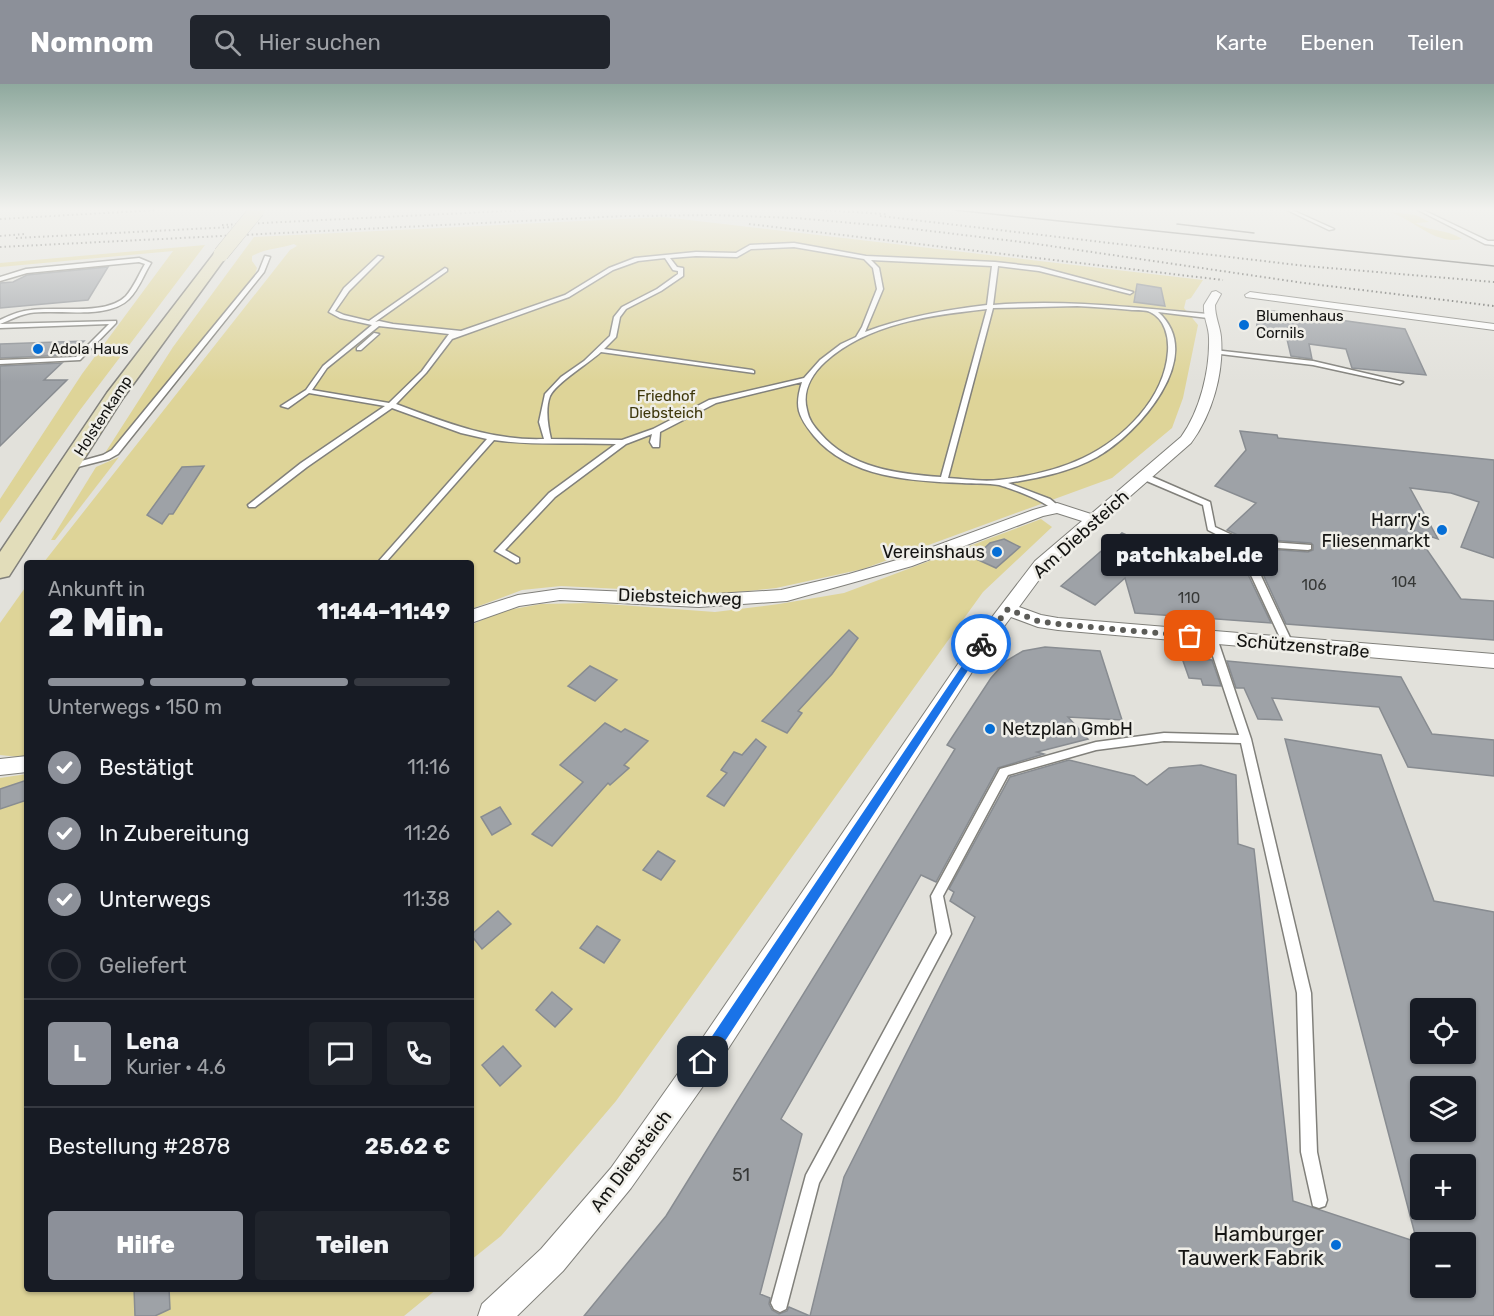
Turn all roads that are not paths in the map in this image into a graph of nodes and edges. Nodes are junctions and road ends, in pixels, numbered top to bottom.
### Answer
1 (63, 267) edge
2 (146, 267) edge
3 (210, 267) edge
4 (263, 267) edge
5 (369, 267) edge
6 (615, 267) edge
7 (674, 267) edge
8 (875, 267) edge
9 (994, 267) edge
10 (1025, 267) edge
11 (444, 270) dead end
12 (0, 279) edge
13 (1216, 294) dead end
14 (1250, 295) dead end
15 (990, 306) junction
16 (1129, 307) junction
17 (1152, 310) junction
18 (1208, 316) junction
19 (375, 323) junction
20 (0, 324) edge
21 (388, 324) junction
22 (1494, 327) edge
23 (453, 335) junction
24 (857, 339) junction
25 (359, 349) dead end
26 (601, 350) junction
27 (1215, 352) junction
28 (0, 362) edge
29 (752, 372) dead end
30 (804, 380) junction
31 (1400, 381) dead end
32 (308, 391) junction
33 (391, 405) junction
34 (285, 406) dead end
35 (656, 432) junction
36 (492, 438) junction
37 (548, 441) junction
38 (623, 442) junction
39 (656, 445) dead end
40 (70, 467) junction
41 (1145, 477) junction
42 (944, 479) junction
43 (999, 483) junction
44 (252, 505) dead end
45 (1057, 508) junction
46 (1092, 519) junction
47 (1241, 543) junction
48 (1308, 547) dead end
49 (384, 560) edge
50 (516, 560) dead end
51 (0, 570) edge
52 (1008, 609) junction
53 (474, 616) edge
54 (1212, 638) junction
55 (1288, 645) junction
56 (1494, 661) edge
57 (1246, 739) junction
58 (24, 764) edge
59 (0, 767) edge
60 (1319, 1200) dead end
61 (780, 1303) dead end
62 (494, 1316) edge

1 - 12 lane
2 - 20 lane
3 - 40 main road, Holstenkamp, bridge
4 - 40 lane
5 - 19 lane
6 - 23 lane
7 - 26 lane
8 - 24 lane
9 - 15 lane
10 - 16 lane
11 - 19 lane
13 - 18 street
14 - 22 street
15 - 16 lane
15 - 24 lane
15 - 42 lane
16 - 17 lane
17 - 18 lane
17 - 43 lane
18 - 27 street, Am Diebsteich
19 - 21 lane
19 - 32 lane
20 - 28 lane
21 - 23 lane
21 - 25 lane
23 - 33 lane
24 - 30 lane
26 - 29 lane
26 - 37 lane
27 - 31 lane
27 - 41 street, Am Diebsteich
30 - 35 lane
30 - 42 lane
32 - 33 lane
32 - 34 lane
33 - 36 lane
33 - 44 lane
35 - 38 lane
35 - 39 lane
36 - 37 lane
36 - 49 lane
37 - 38 lane
38 - 50 lane
40 - 51 main road, Holstenkamp
41 - 46 street, Am Diebsteich
41 - 47 lane
42 - 43 lane
43 - 45 lane
45 - 46 street
45 - 53 street, Diebsteichweg
46 - 52 street, Am Diebsteich
47 - 48 lane
47 - 55 lane
52 - 54 street, Schützenstraße
52 - 62 street, Am Diebsteich
54 - 55 street, Schützenstraße
54 - 57 lane
55 - 56 street, Schützenstraße
57 - 60 lane
57 - 61 lane
58 - 59 street

